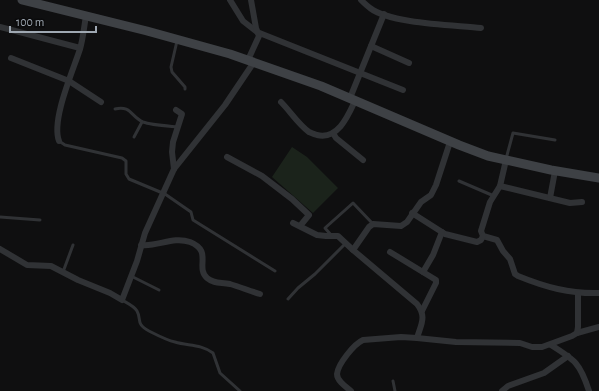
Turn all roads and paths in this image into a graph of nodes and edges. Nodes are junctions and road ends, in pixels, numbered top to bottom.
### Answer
1 (22, 0) edge
2 (230, 0) edge
3 (251, 0) edge
4 (361, 0) edge
5 (384, 14) junction
6 (86, 16) junction
7 (0, 27) edge
8 (481, 28) dead end
9 (257, 32) junction
10 (178, 39) junction
11 (371, 46) junction
12 (80, 48) junction
13 (11, 58) dead end
14 (251, 61) junction
15 (409, 63) dead end
16 (360, 73) junction
17 (69, 81) junction
18 (185, 89) dead end
19 (403, 90) dead end
20 (352, 99) junction
21 (101, 102) dead end
22 (281, 102) dead end
23 (115, 109) dead end
24 (176, 110) dead end
25 (142, 122) junction
26 (178, 127) junction
27 (333, 133) junction
28 (134, 137) dead end
29 (555, 140) dead end
30 (59, 142) joint
31 (450, 142) junction
32 (227, 157) dead end
33 (363, 160) dead end
34 (506, 160) junction
35 (174, 169) junction
36 (555, 171) junction
37 (599, 178) edge
38 (459, 181) dead end
39 (500, 186) junction
40 (163, 193) junction
41 (494, 196) junction
42 (550, 198) junction
43 (582, 202) dead end
44 (412, 213) junction
45 (0, 217) edge
46 (40, 220) dead end
47 (293, 223) dead end
48 (373, 224) junction
49 (300, 226) junction
50 (442, 232) junction
51 (331, 235) junction
52 (483, 236) junction
53 (346, 243) junction
54 (73, 245) dead end
55 (141, 245) junction
56 (0, 249) edge
57 (353, 250) junction
58 (390, 252) dead end
59 (275, 271) dead end
60 (63, 272) junction
61 (423, 272) junction
62 (131, 276) junction
63 (159, 290) dead end
64 (578, 293) junction
65 (599, 293) edge
66 (260, 294) dead end
67 (288, 298) dead end
68 (122, 300) junction
69 (422, 311) junction
70 (599, 328) edge
71 (577, 333) junction
72 (417, 338) junction
73 (551, 345) junction
74 (568, 356) junction
75 (393, 381) dead end
76 (240, 391) edge
77 (351, 391) edge
78 (395, 391) edge
79 (502, 391) edge
80 (589, 391) edge

1 - 6 street
2 - 9 street
3 - 9 street
4 - 5 street
5 - 8 street
5 - 11 street
6 - 10 street
6 - 12 street
7 - 12 street
9 - 14 street
9 - 16 street
10 - 14 street
10 - 18 lane
11 - 15 street
11 - 16 street
12 - 17 street
13 - 17 street
14 - 20 street
14 - 35 street
16 - 19 street
16 - 20 street
17 - 21 street
17 - 30 street
20 - 27 street
20 - 31 street
22 - 27 street
23 - 25 lane
24 - 26 street
25 - 26 lane
25 - 28 lane
26 - 35 street
27 - 33 street
29 - 34 lane
30 - 40 lane
31 - 34 street
31 - 44 street
32 - 49 street
34 - 36 street
34 - 39 street
35 - 40 street
36 - 37 street
36 - 42 street
38 - 41 lane
39 - 41 street
39 - 42 street
40 - 55 street
40 - 59 lane
41 - 52 street
42 - 43 street
44 - 48 street
44 - 50 street
45 - 46 lane
47 - 49 street
48 - 51 lane
48 - 57 street
49 - 51 street
50 - 52 street
50 - 61 street
51 - 53 street
52 - 64 street
53 - 57 street
53 - 67 lane
54 - 60 lane
55 - 62 street
55 - 66 street
56 - 60 street
57 - 69 street
58 - 61 street
60 - 68 street
61 - 69 street
62 - 63 lane
62 - 68 street
64 - 65 street
64 - 71 street
68 - 76 lane
69 - 72 street
70 - 71 street
71 - 73 street
72 - 73 street
72 - 77 street
73 - 74 street
74 - 79 street
74 - 80 street
75 - 78 lane

